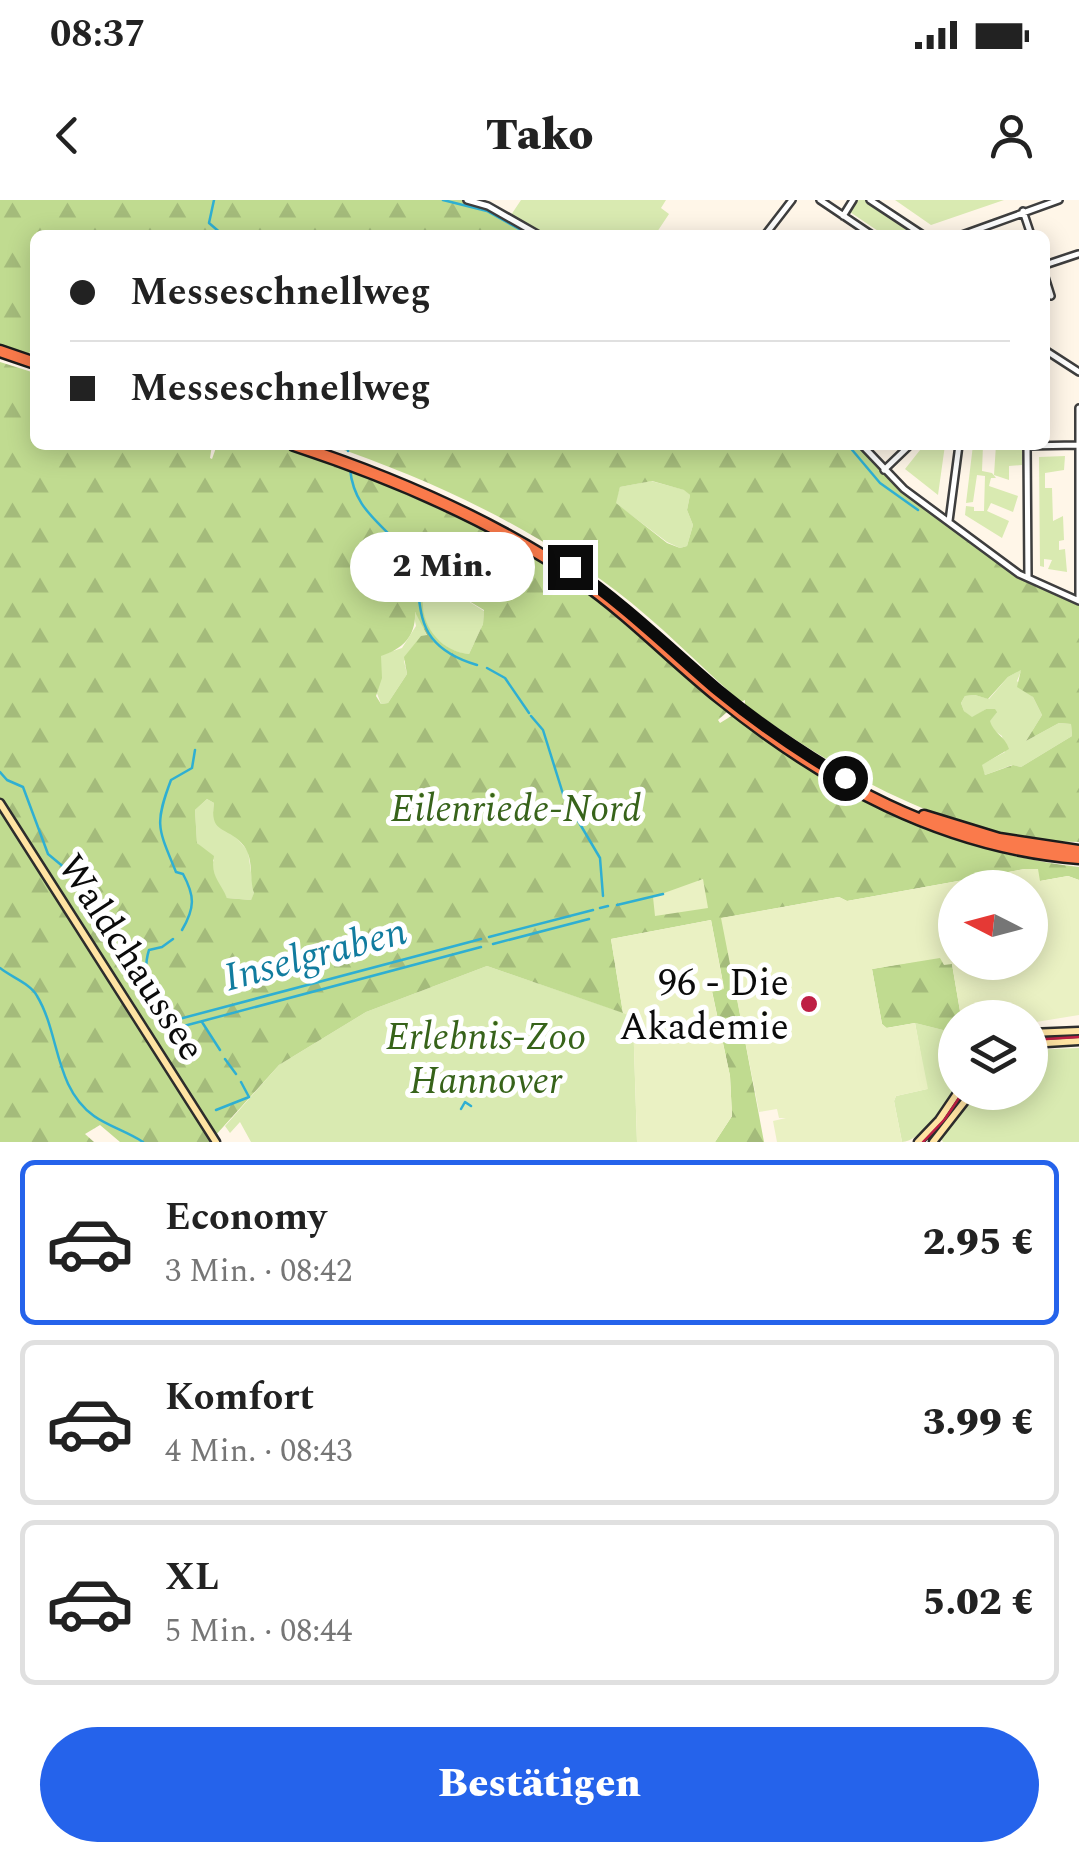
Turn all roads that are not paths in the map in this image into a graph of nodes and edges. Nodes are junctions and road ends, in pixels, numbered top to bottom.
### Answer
1 (467, 200) edge
2 (792, 200) edge
3 (820, 200) edge
4 (853, 200) edge
5 (870, 200) edge
6 (1060, 200) edge
7 (1033, 204) edge
8 (1024, 212) junction
9 (843, 216) junction
10 (530, 230) edge
11 (769, 230) edge
12 (864, 230) edge
13 (916, 230) edge
14 (975, 230) edge
15 (1029, 230) edge
16 (1078, 254) edge
17 (1050, 263) edge
18 (1050, 293) edge
19 (1051, 296) dead end
20 (0, 353) edge
21 (1050, 353) edge
22 (30, 364) edge
23 (1079, 372) edge
24 (1079, 408) edge
25 (1050, 445) edge
26 (1077, 445) edge
27 (307, 450) edge
28 (324, 450) edge
29 (866, 450) edge
30 (905, 450) edge
31 (958, 450) edge
32 (1027, 450) edge
33 (884, 470) junction
34 (1078, 488) edge
35 (949, 523) junction
36 (1028, 578) junction
37 (1079, 602) edge
38 (0, 804) edge
39 (1078, 855) edge
40 (1079, 1031) edge
41 (1048, 1032) edge
42 (1079, 1041) edge
43 (1048, 1043) edge
44 (946, 1110) edge
45 (958, 1110) edge
46 (216, 1142) edge
47 (918, 1142) edge
48 (933, 1142) edge

1 - 10 street
2 - 11 street
3 - 9 street
4 - 9 street
5 - 13 street
6 - 7 street
7 - 8 street
8 - 14 street
8 - 15 street
9 - 12 street
16 - 17 street
18 - 19 street
20 - 22 highway
21 - 23 street
24 - 26 street
25 - 26 street
26 - 34 street
27 - 39 highway
28 - 39 highway
29 - 33 street
30 - 33 street
31 - 35 street
32 - 36 street
33 - 35 street
34 - 37 street
35 - 36 street
36 - 37 street
38 - 46 street, Waldchaussee
40 - 41 street
42 - 43 street
44 - 47 street
45 - 48 street

